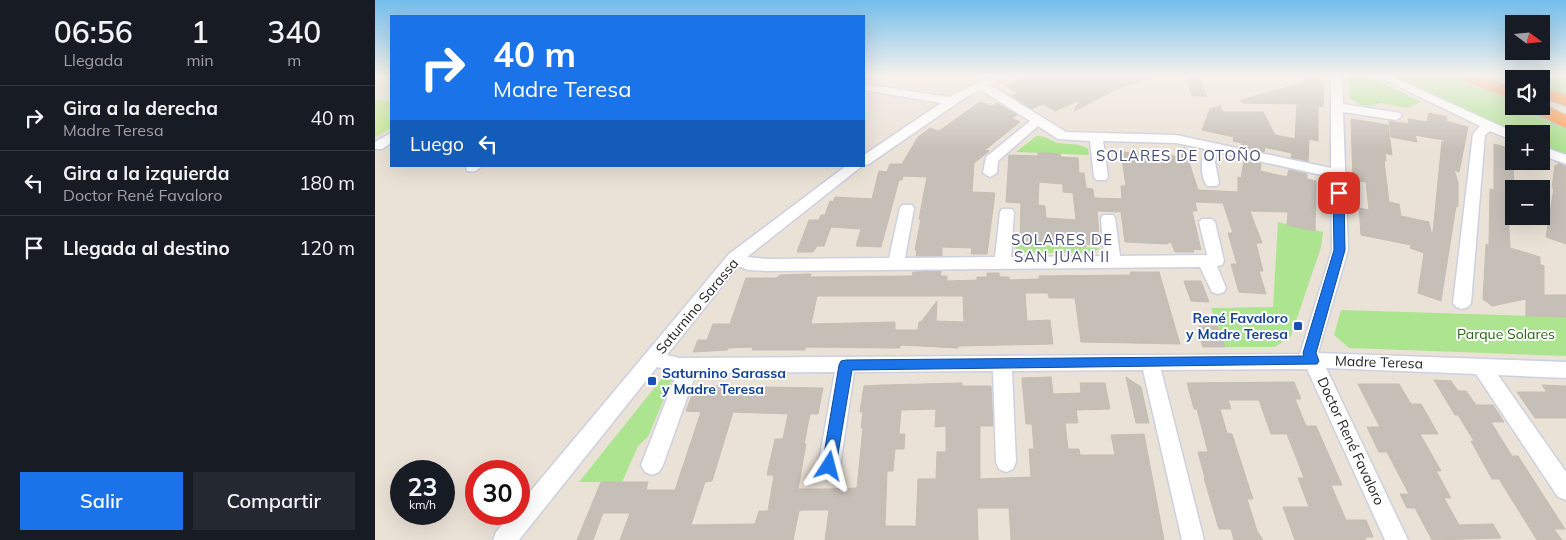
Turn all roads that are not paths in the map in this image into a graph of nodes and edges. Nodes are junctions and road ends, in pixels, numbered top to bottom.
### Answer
1 (951, 101) edge
2 (1008, 101) edge
3 (1337, 101) edge
4 (1436, 101) edge
5 (1554, 101) edge
6 (1566, 106) edge
7 (1337, 107) junction
8 (1550, 110) edge
9 (1550, 114) edge
10 (1396, 116) dead end
11 (1566, 117) edge
12 (1038, 120) junction
13 (1566, 122) edge
14 (1488, 126) junction
15 (1505, 133) edge
16 (390, 137) edge
17 (1096, 137) junction
18 (376, 146) edge
19 (390, 146) edge
20 (1212, 147) junction
21 (1550, 154) edge
22 (865, 157) edge
23 (1566, 160) edge
24 (850, 167) edge
25 (990, 173) dead end
26 (1338, 174) junction
27 (1101, 177) dead end
28 (1212, 183) dead end
29 (907, 208) dead end
30 (1007, 212) dead end
31 (1108, 218) dead end
32 (1207, 222) dead end
33 (735, 258) junction
34 (1211, 261) junction
35 (1003, 262) junction
36 (1113, 262) junction
37 (896, 264) junction
38 (1218, 288) dead end
39 (1462, 303) dead end
40 (653, 358) junction
41 (1313, 361) junction
42 (1150, 362) junction
43 (1002, 364) junction
44 (846, 365) junction
45 (689, 366) junction
46 (1481, 366) junction
47 (1566, 370) edge
48 (1006, 462) dead end
49 (652, 465) dead end
50 (829, 466) dead end
51 (1566, 490) edge
52 (505, 540) edge
53 (1193, 540) edge
54 (1397, 540) edge

1 - 22 street, Saturnino Sarassa
2 - 12 street
3 - 7 street, Doctor René Favaloro
4 - 14 street
5 - 6 highway
7 - 10 street
7 - 26 street, Doctor René Favaloro
8 - 11 highway
9 - 13 highway
12 - 17 street
12 - 25 street
14 - 15 street
14 - 39 street
16 - 18 street
17 - 20 street
17 - 27 street
18 - 19 street
20 - 26 street
20 - 28 street
21 - 23 street
24 - 33 street, Saturnino Sarassa
26 - 41 street, Doctor René Favaloro
29 - 37 street
30 - 35 street
31 - 36 street
32 - 34 street
33 - 37 street
33 - 40 street, Saturnino Sarassa
34 - 36 street
34 - 38 street
35 - 36 street
35 - 37 street
40 - 45 street, Madre Teresa
40 - 52 street, Saturnino Sarassa
41 - 42 street, Madre Teresa
41 - 46 street, Madre Teresa
41 - 54 street, Doctor René Favaloro
42 - 43 street, Madre Teresa
42 - 53 street
43 - 44 street, Madre Teresa
43 - 48 street
44 - 45 street, Madre Teresa
44 - 50 street
45 - 49 street
46 - 47 street, Madre Teresa
46 - 51 street

